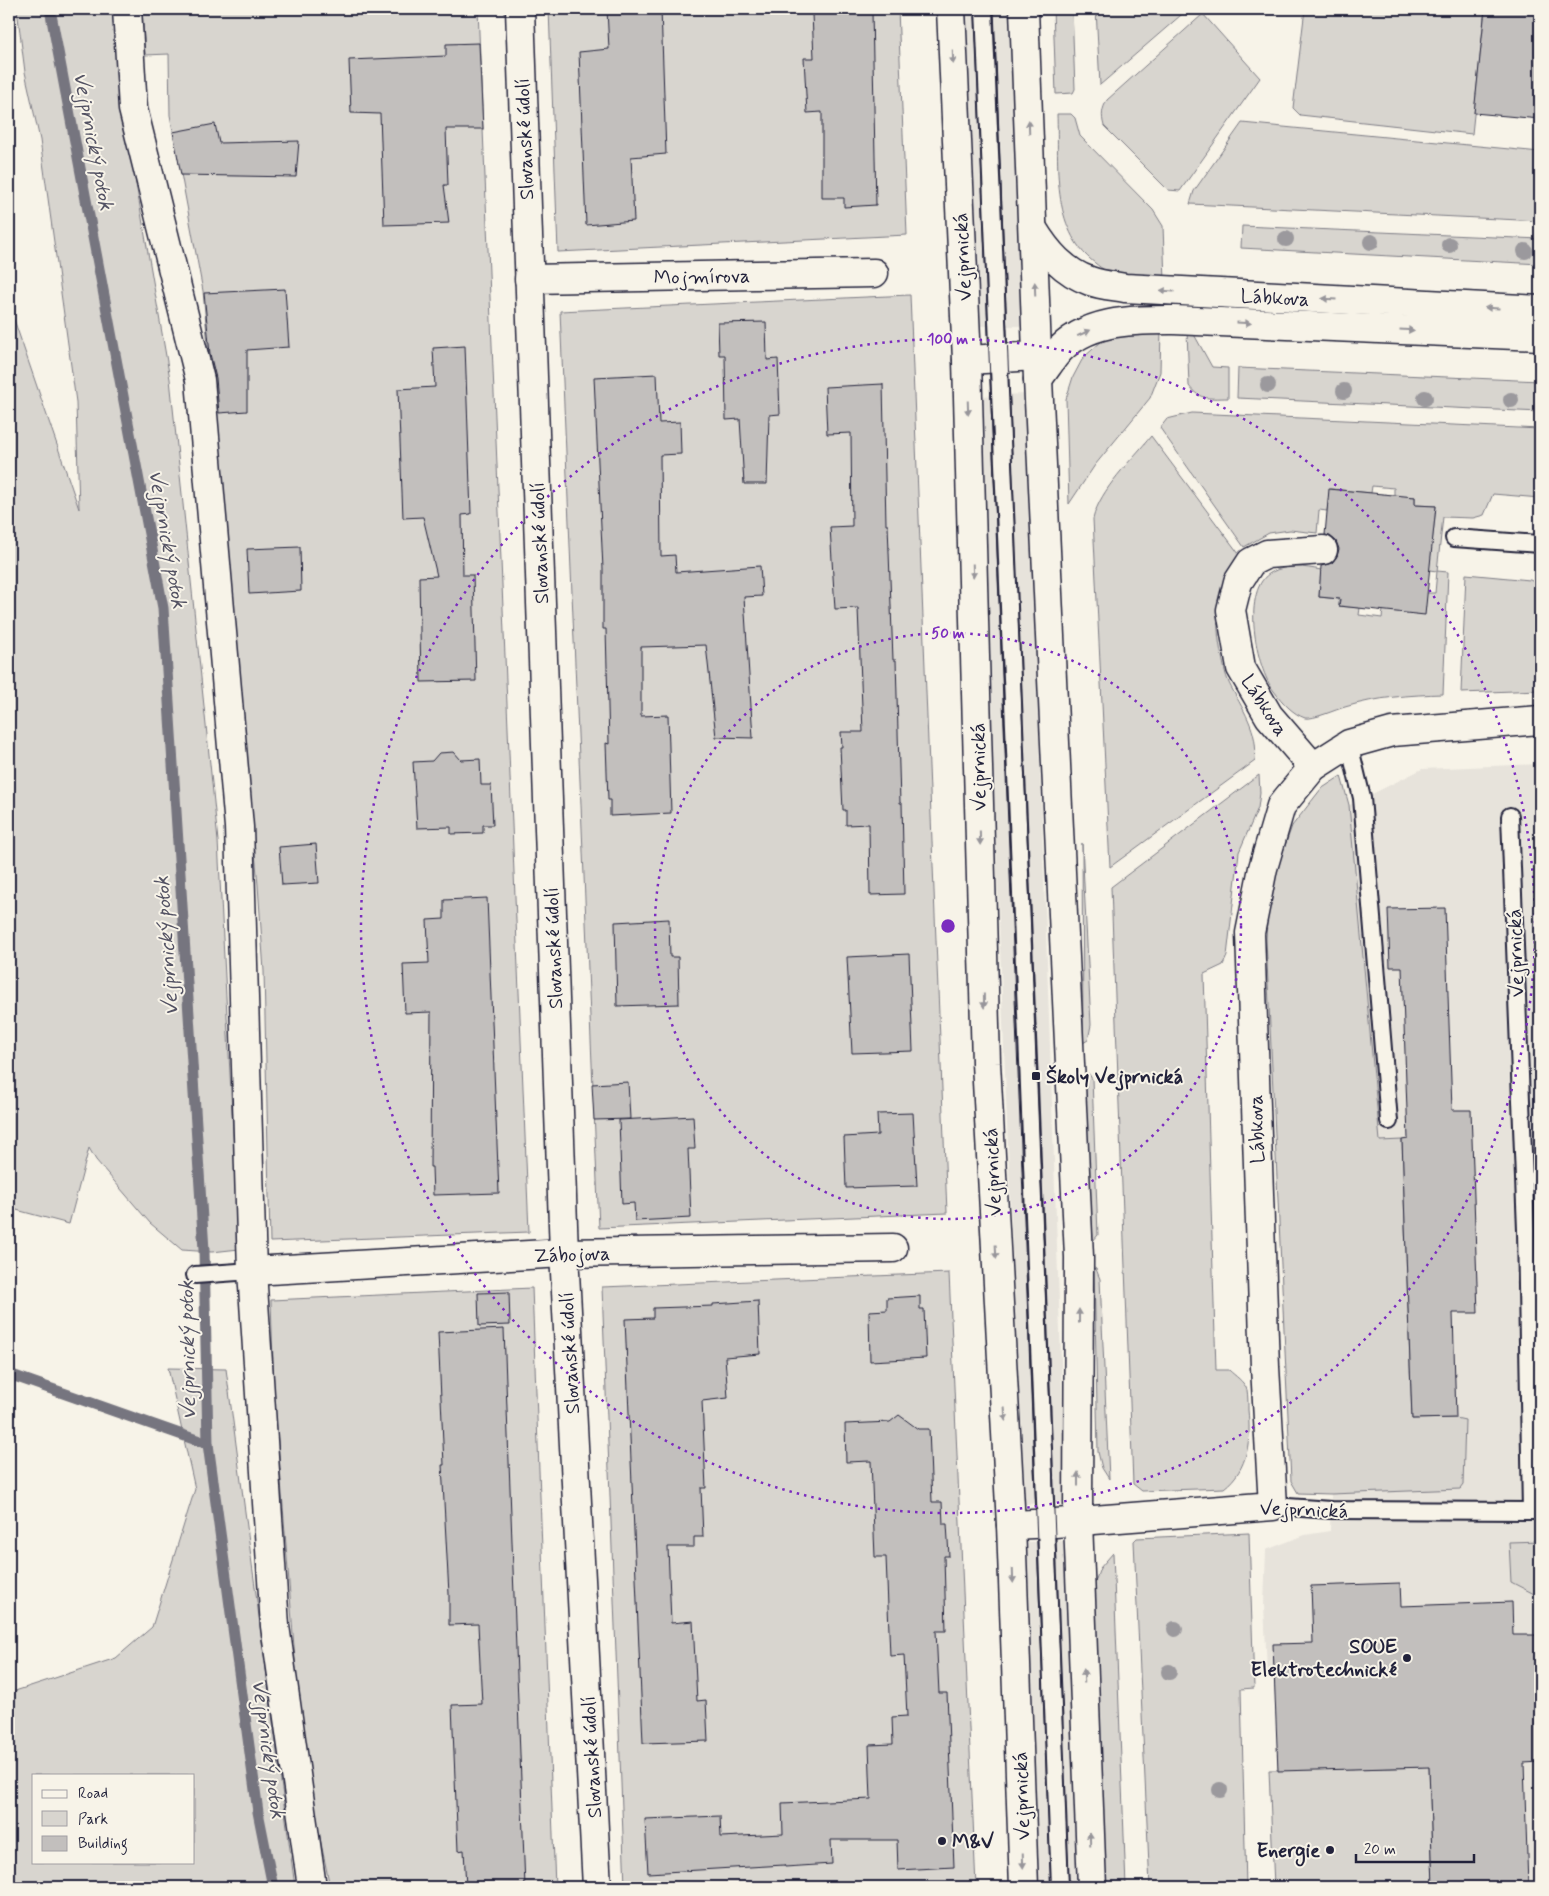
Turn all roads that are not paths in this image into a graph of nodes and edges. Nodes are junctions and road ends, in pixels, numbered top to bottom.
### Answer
1 (127, 9) edge
2 (520, 9) edge
3 (951, 9) edge
4 (984, 9) edge
5 (1024, 9) edge
6 (1033, 229) junction
7 (874, 273) dead end
8 (529, 279) junction
9 (1540, 310) edge
10 (1540, 336) edge
11 (998, 358) junction
12 (967, 360) junction
13 (1044, 363) junction
14 (1454, 538) dead end
15 (1540, 544) edge
16 (1323, 550) dead end
17 (1540, 720) edge
18 (1349, 744) junction
19 (1313, 767) junction
20 (1510, 816) dead end
21 (1389, 1121) dead end
22 (892, 1248) dead end
23 (564, 1254) junction
24 (244, 1272) junction
25 (195, 1275) dead end
26 (1273, 1506) junction
27 (1536, 1511) edge
28 (1078, 1521) junction
29 (1046, 1523) junction
30 (1011, 1525) junction
31 (312, 1887) edge
32 (597, 1887) edge
33 (1024, 1887) edge
34 (1060, 1887) edge
35 (1092, 1887) edge

1 - 24 street
2 - 8 street, Slovanské údolí
3 -> 12 street, Vejprnická
4 - 11 lane, Vejprnická
6 -> 5 street
9 -> 6 street, Lábkova
13 -> 6 street
7 - 8 street, Mojmírova
8 - 23 street, Slovanské údolí
13 -> 10 street, Lábkova
11 - 12 street
11 - 13 street
11 - 29 lane, Vejprnická
12 -> 30 street, Vejprnická
28 -> 13 street
14 - 15 lane
16 - 19 street, Lábkova
17 - 18 street, Lábkova
18 - 19 street, Lábkova
18 - 21 lane
19 - 26 street, Lábkova
20 - 27 lane, Vejprnická
22 - 23 street, Zábojova
23 - 24 street, Zábojova
23 - 32 street, Slovanské údolí
24 - 25 lane
24 - 31 street
26 - 27 lane, Vejprnická
26 - 28 street, Vejprnická
28 - 29 street, Vejprnická
35 -> 28 street
29 - 30 street, Vejprnická
29 - 34 lane, Vejprnická
30 -> 33 street, Vejprnická

